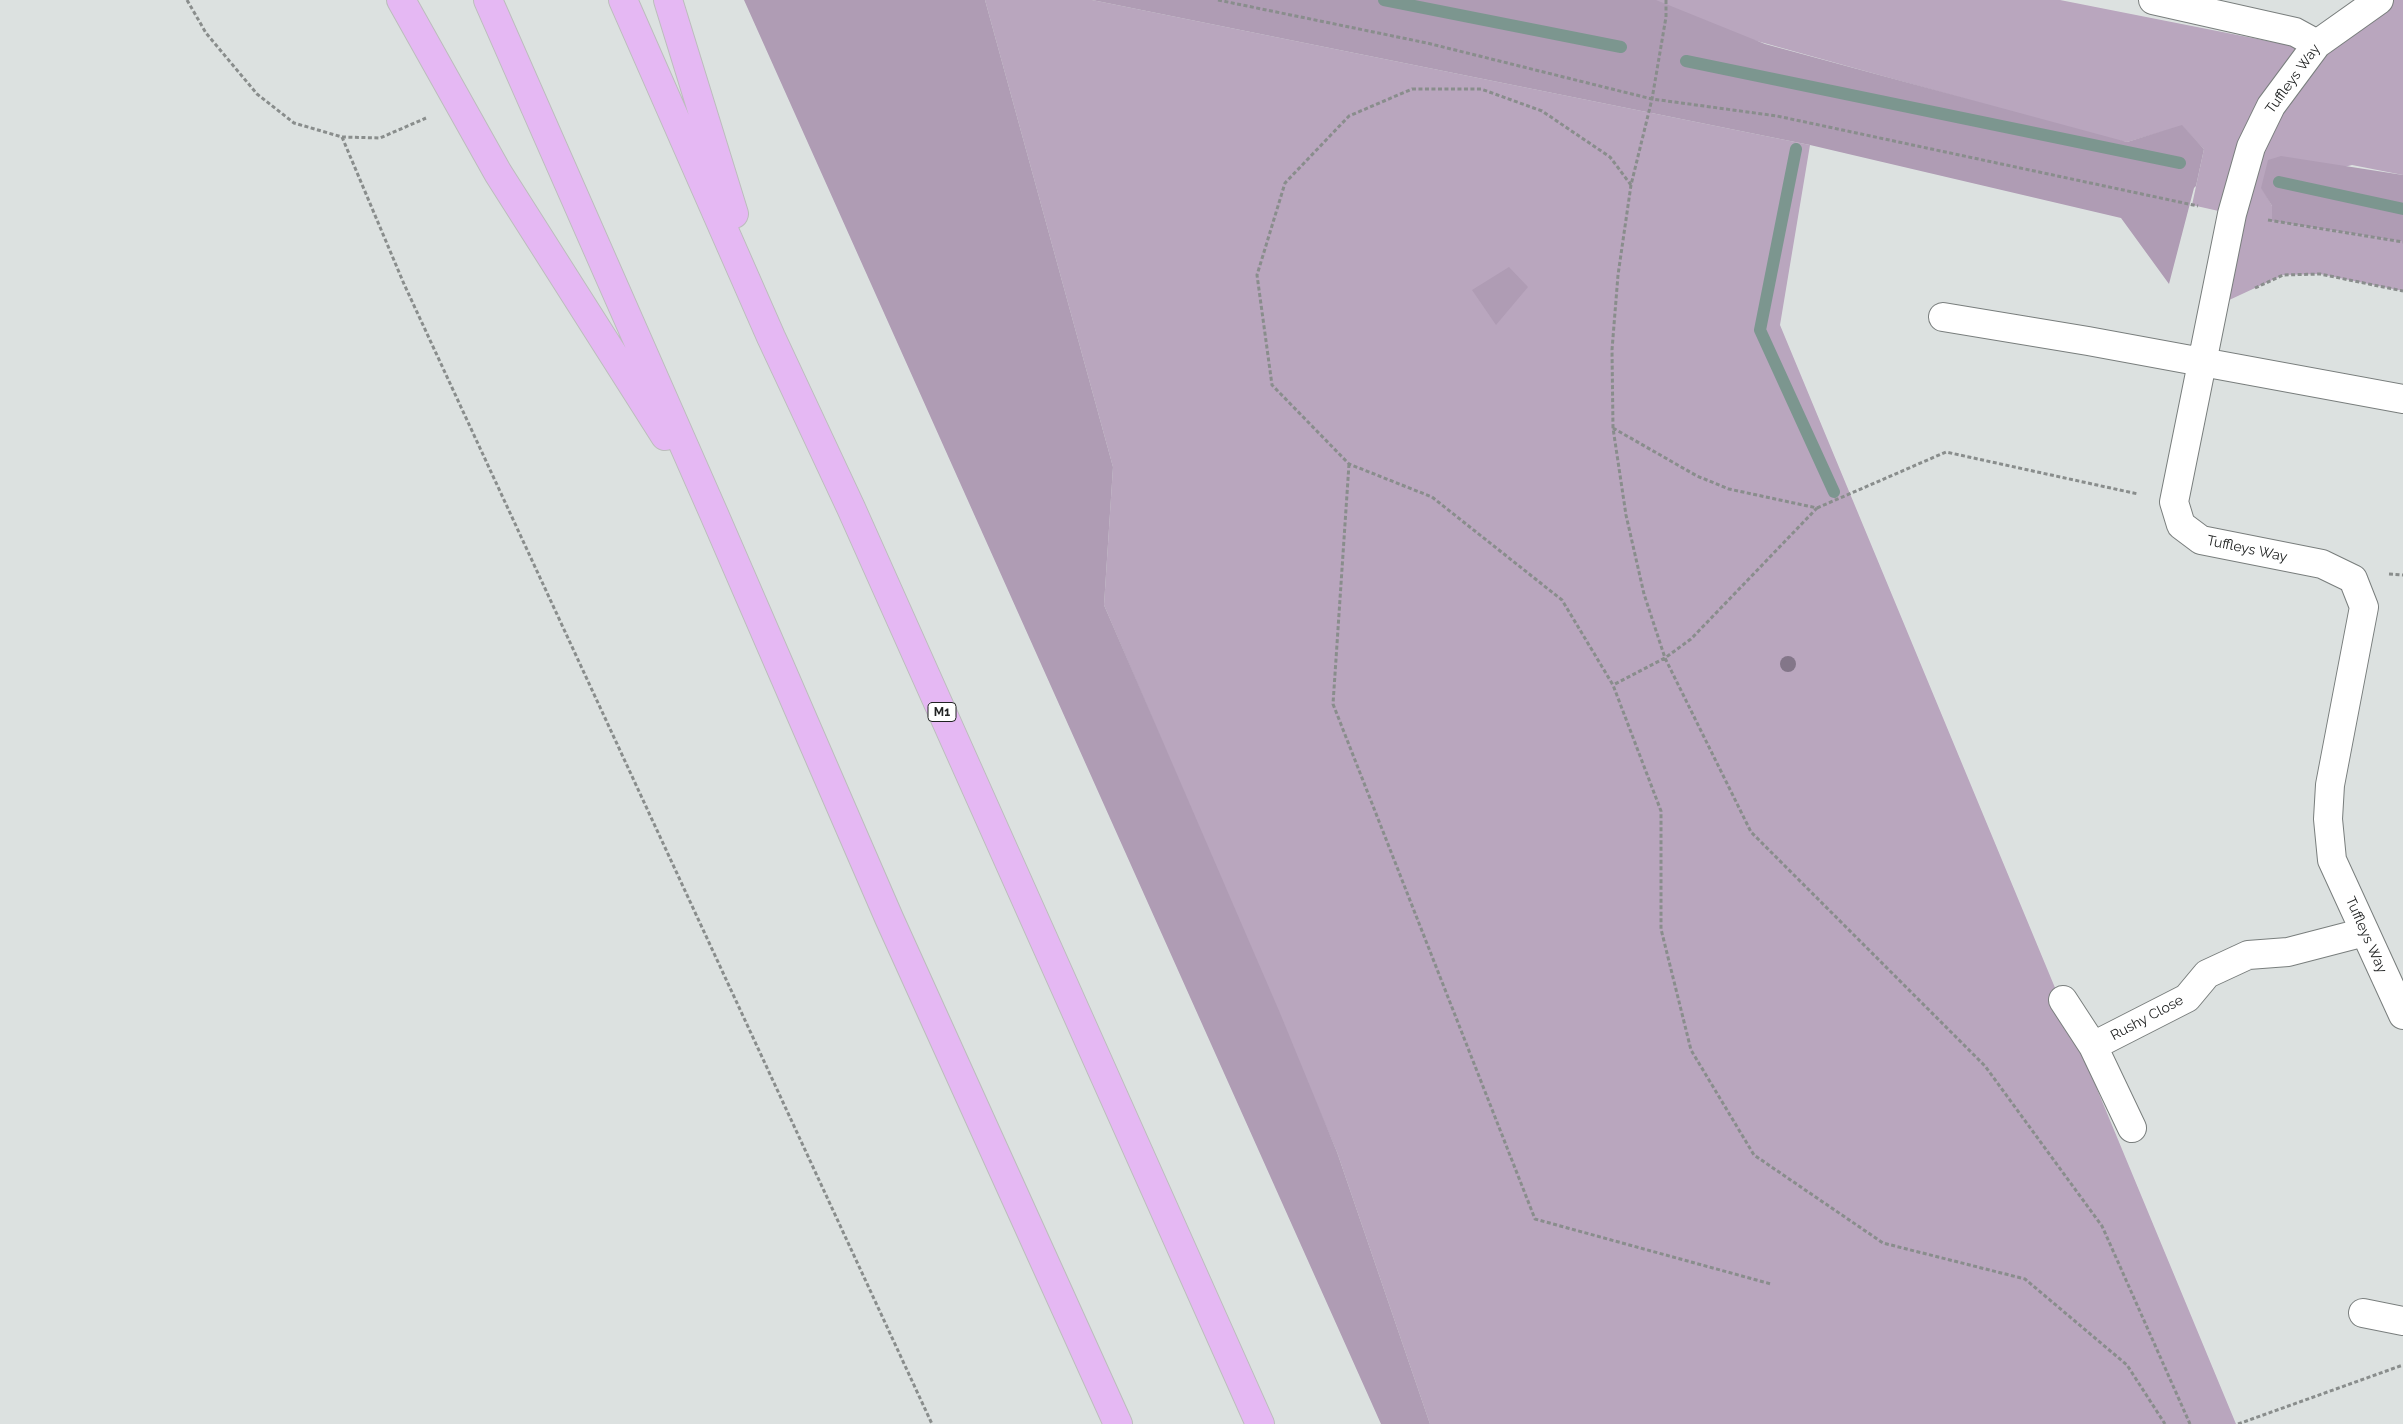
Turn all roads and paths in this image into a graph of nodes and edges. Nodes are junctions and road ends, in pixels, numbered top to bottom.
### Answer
1 (187, 0) edge
2 (401, 0) edge
3 (488, 0) edge
4 (624, 0) edge
5 (668, 0) edge
6 (1218, 0) edge
7 (1666, 0) edge
8 (2153, 0) edge
9 (2379, 0) edge
10 (2317, 44) junction
11 (1652, 99) junction
12 (434, 115) dead end
13 (342, 138) junction
14 (1631, 186) junction
15 (2232, 214) junction
16 (2403, 242) edge
17 (2403, 291) edge
18 (2212, 308) junction
19 (1943, 318) dead end
20 (771, 336) junction
21 (2201, 363) junction
22 (2403, 399) edge
23 (1613, 428) junction
24 (1350, 464) junction
25 (2174, 502) junction
26 (1817, 508) junction
27 (714, 514) junction
28 (1665, 658) junction
29 (1613, 685) junction
30 (2365, 932) junction
31 (2063, 1000) dead end
32 (2403, 1016) edge
33 (2093, 1046) junction
34 (2132, 1128) dead end
35 (1771, 1284) dead end
36 (2363, 1313) dead end
37 (2403, 1321) edge
38 (2403, 1365) edge
39 (932, 1424) edge
40 (1118, 1424) edge
41 (1260, 1424) edge
42 (2166, 1424) edge
43 (2190, 1424) edge
44 (2238, 1424) edge

1 - 13 path
2 - 27 highway
3 - 27 highway
4 - 20 highway, M1
5 - 20 highway
6 - 11 path
7 - 11 path
8 - 10 street
9 - 10 street, Tuffleys Way
10 - 15 street, Tuffleys Way
11 - 14 path
11 - 15 path
12 - 13 path
13 - 39 path
14 - 23 path
14 - 24 path
15 - 16 path
15 - 18 street, Tuffleys Way
17 - 18 path
18 - 21 street, Tuffleys Way
19 - 21 street
20 - 41 highway, M1
21 - 22 street
21 - 25 street, Tuffleys Way
23 - 26 path
23 - 28 path
24 - 29 path
24 - 35 path
25 - 26 path
25 - 30 street, Tuffleys Way
26 - 28 path
27 - 40 highway
28 - 29 path
28 - 43 path
29 - 42 path
30 - 32 street, Tuffleys Way
30 - 33 street, Rushy Close
31 - 33 street
33 - 34 street
36 - 37 street
38 - 44 path

